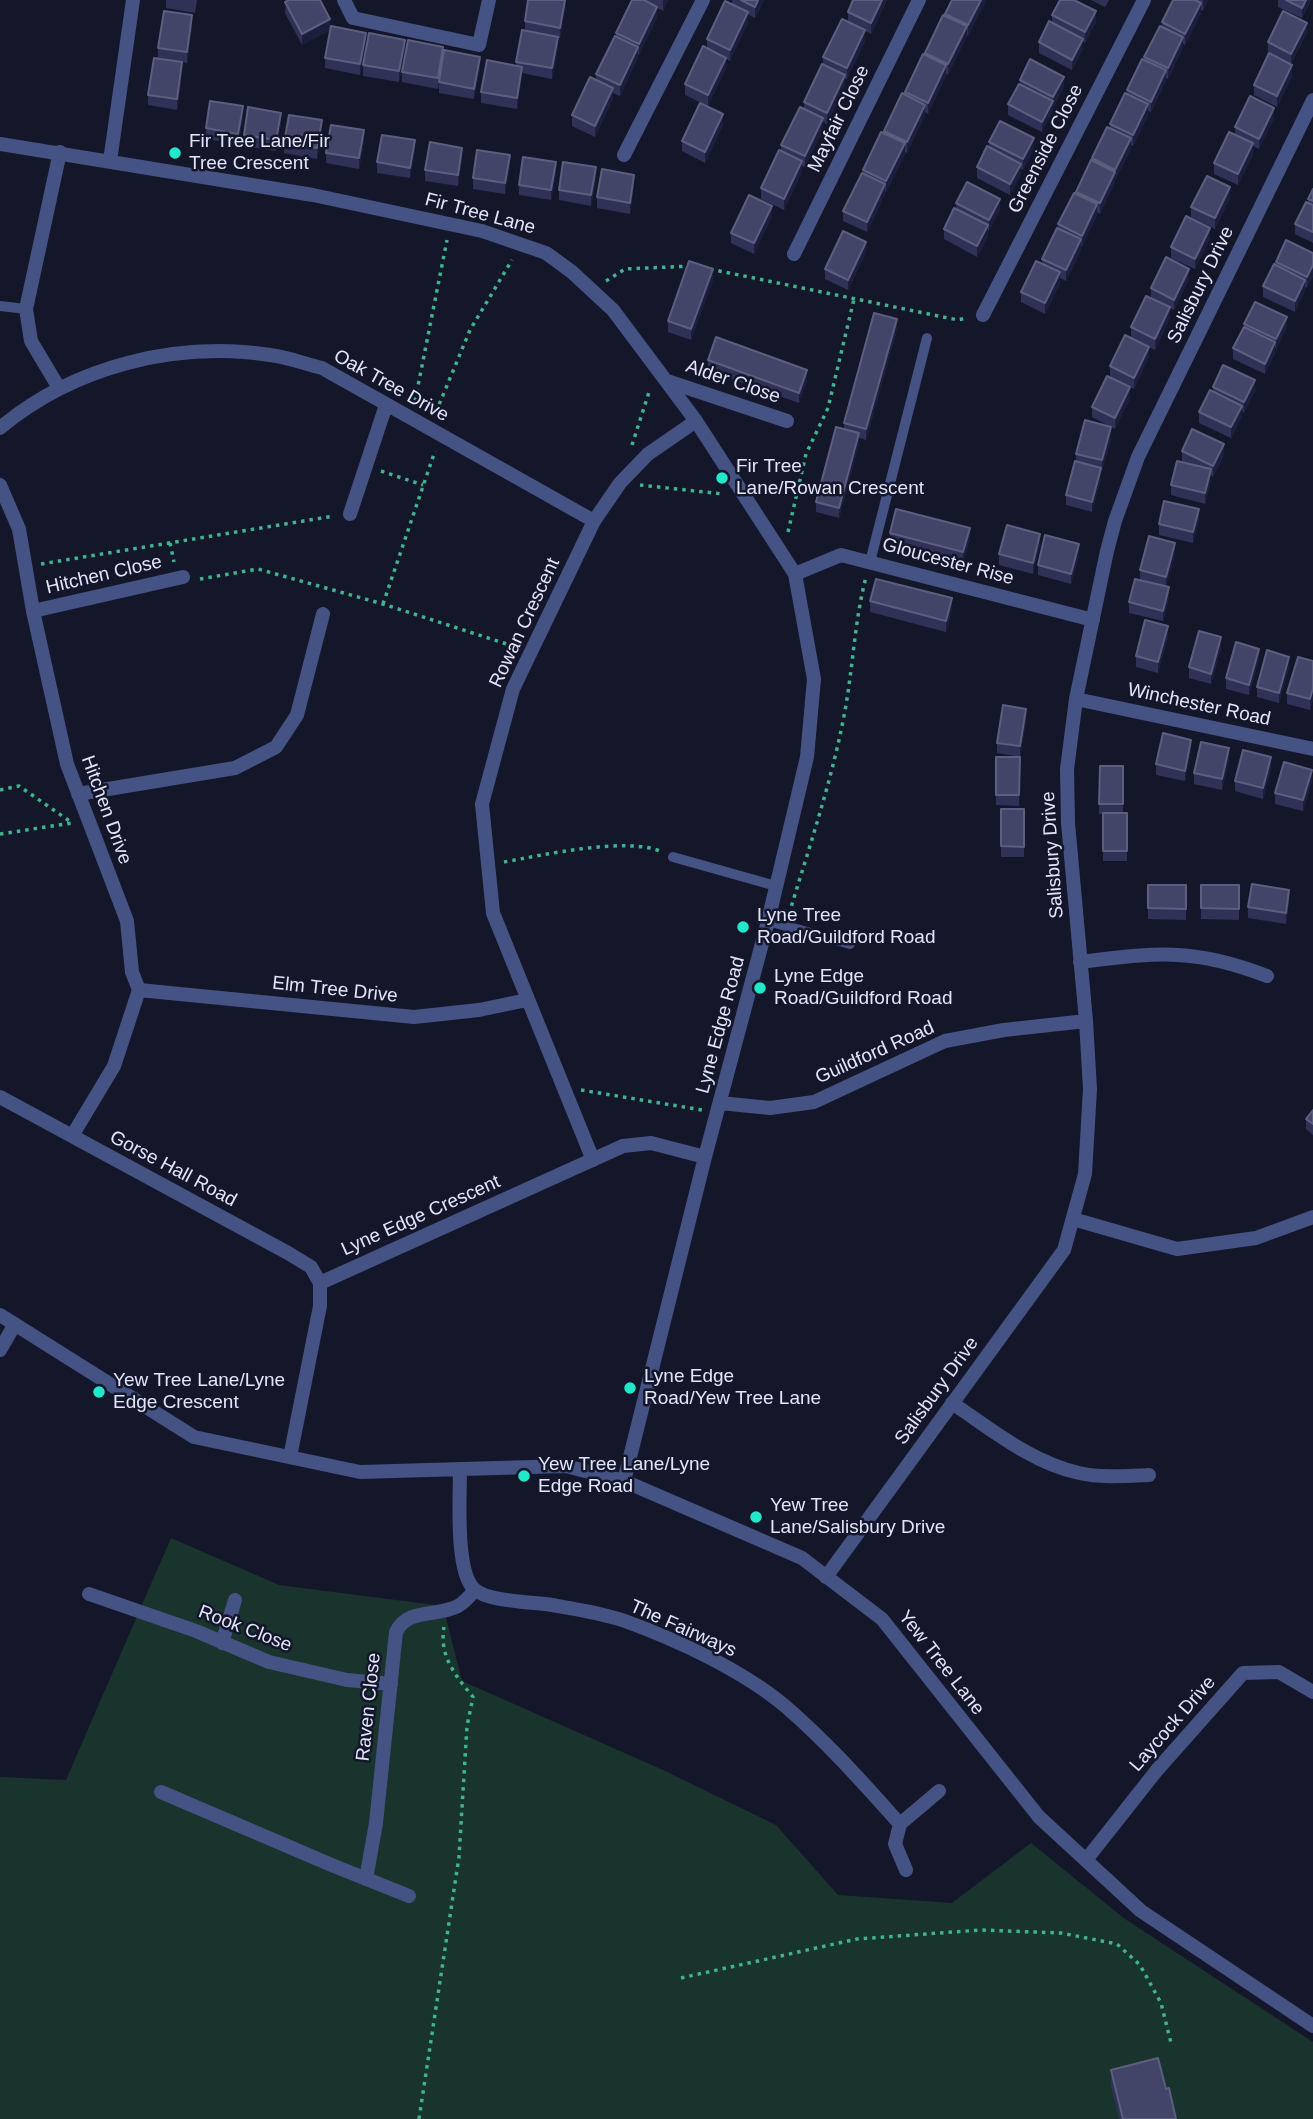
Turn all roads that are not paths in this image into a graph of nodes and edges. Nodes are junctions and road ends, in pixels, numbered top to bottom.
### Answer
1 (133, 0) edge
2 (344, 0) edge
3 (489, 0) edge
4 (703, 0) edge
5 (919, 0) edge
6 (1144, 0) edge
7 (1313, 100) edge
8 (0, 144) edge
9 (60, 152) junction
10 (624, 155) dead end
11 (110, 161) junction
12 (794, 254) dead end
13 (0, 306) edge
14 (26, 309) junction
15 (983, 315) road end
16 (928, 338) dead end
17 (667, 380) junction
18 (59, 388) junction
19 (386, 405) junction
20 (695, 421) junction
21 (788, 421) dead end
22 (0, 428) edge
23 (0, 485) edge
24 (350, 514) road end
25 (594, 522) junction
26 (870, 562) junction
27 (795, 574) junction
28 (183, 577) road end
29 (33, 611) junction
30 (323, 614) dead end
31 (1093, 620) junction
32 (1076, 699) junction
33 (1313, 749) edge
34 (78, 794) junction
35 (673, 857) road end
36 (776, 886) junction
37 (768, 921) junction
38 (850, 944) dead end
39 (1080, 962) junction
40 (1266, 976) dead end
41 (139, 990) junction
42 (527, 1000) junction
43 (1086, 1021) junction
44 (0, 1097) edge
45 (719, 1109) junction
46 (72, 1136) junction
47 (705, 1157) junction
48 (593, 1160) junction
49 (1313, 1217) edge
50 (1073, 1219) junction
51 (320, 1283) junction
52 (0, 1315) edge
53 (15, 1324) junction
54 (0, 1350) edge
55 (952, 1403) junction
56 (290, 1457) junction
57 (460, 1469) junction
58 (1149, 1475) dead end
59 (624, 1481) junction
60 (825, 1577) junction
61 (475, 1590) junction
62 (89, 1594) dead end
63 (235, 1600) dead end
64 (222, 1643) junction
65 (391, 1684) junction
66 (1313, 1692) edge
67 (939, 1791) dead end
68 (161, 1792) dead end
69 (900, 1824) junction
70 (1086, 1860) junction
71 (906, 1870) dead end
72 (366, 1879) junction
73 (409, 1896) dead end
74 (1313, 2026) edge

1 - 11 street
2 - 3 street
4 - 10 street
5 - 12 street, Mayfair Close
6 - 15 street, Greenside Close
7 - 31 street, Salisbury Drive
8 - 9 street, Fir Tree Lane
9 - 11 street, Fir Tree Lane
9 - 14 street
11 - 17 street, Fir Tree Lane
13 - 14 lane
14 - 18 street
16 - 26 lane
17 - 20 street, Fir Tree Lane
17 - 21 street, Alder Close
18 - 19 street, Oak Tree Drive
18 - 22 street, Oak Tree Drive
19 - 24 street
19 - 25 street, Oak Tree Drive
20 - 25 street, Rowan Crescent
20 - 27 street, Fir Tree Lane
23 - 29 street, Hitchen Drive
25 - 42 street, Rowan Crescent
26 - 27 street, Gloucester Rise
26 - 31 street, Gloucester Rise
27 - 36 street, Lyne Edge Road
28 - 29 street, Hitchen Close
29 - 34 street, Hitchen Drive
30 - 34 street
31 - 32 street, Salisbury Drive
32 - 33 street, Winchester Road
32 - 39 street, Salisbury Drive
34 - 41 street, Hitchen Drive
35 - 36 lane
36 - 37 street, Lyne Edge Road
37 - 38 lane
37 - 45 street, Lyne Edge Road
39 - 40 street
39 - 43 street, Salisbury Drive
41 - 42 street, Elm Tree Drive
41 - 46 street
42 - 48 street, Rowan Crescent
43 - 45 street, Guildford Road
43 - 50 street, Salisbury Drive
44 - 46 street, Gorse Hall Road
45 - 47 street, Lyne Edge Road
46 - 51 street, Gorse Hall Road
47 - 48 street, Lyne Edge Crescent
47 - 59 street, Lyne Edge Road
48 - 51 street, Lyne Edge Crescent
49 - 50 street
50 - 55 street, Salisbury Drive
51 - 56 street
52 - 53 street, Yew Tree Lane
53 - 54 street
53 - 56 street, Yew Tree Lane
55 - 58 street
55 - 60 street, Salisbury Drive
56 - 57 street, Yew Tree Lane
57 - 59 street, Yew Tree Lane
57 - 61 street
59 - 60 street, Yew Tree Lane
60 - 70 street, Yew Tree Lane
61 - 65 street, Raven Close
61 - 69 street, The Fairways
62 - 64 street, Rook Close
63 - 64 street
64 - 65 street, Rook Close
65 - 72 street, Raven Close
66 - 70 street, Laycock Drive
67 - 69 street
68 - 72 street
69 - 71 street
70 - 74 street, Yew Tree Lane
72 - 73 street

